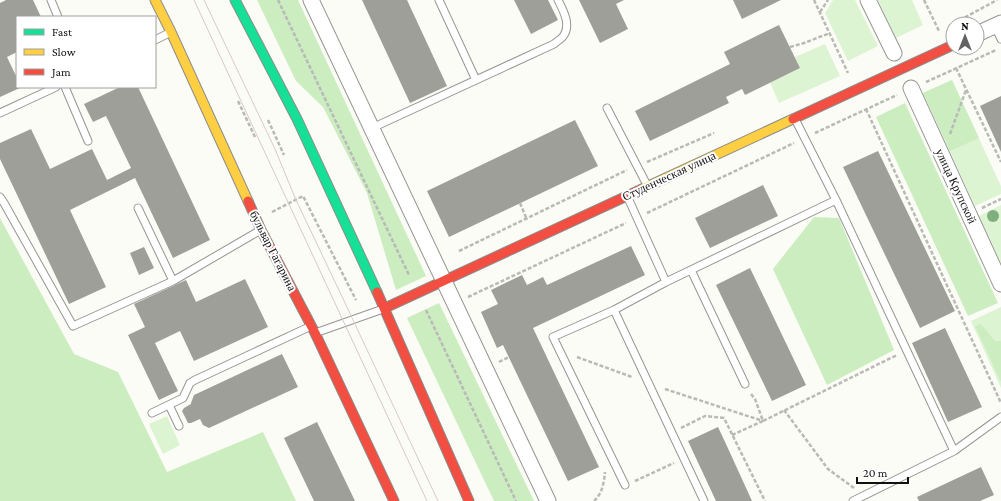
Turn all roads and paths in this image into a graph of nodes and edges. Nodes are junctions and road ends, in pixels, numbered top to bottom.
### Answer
1 (50, 0) edge
2 (155, 0) edge
3 (235, 0) edge
4 (278, 0) edge
5 (312, 0) edge
6 (439, 0) edge
7 (558, 0) edge
8 (814, 0) edge
9 (828, 0) edge
10 (868, 0) edge
11 (924, 0) edge
12 (997, 0) edge
13 (820, 12) junction
14 (58, 16) edge
15 (999, 29) edge
16 (171, 32) junction
17 (985, 32) edge
18 (830, 33) junction
19 (156, 40) edge
20 (790, 47) dead end
21 (1001, 47) edge
22 (945, 49) edge
23 (894, 53) dead end
24 (849, 75) dead end
25 (476, 80) junction
26 (54, 88) edge
27 (65, 88) edge
28 (911, 88) dead end
29 (966, 90) junction
30 (238, 101) dead end
31 (607, 108) dead end
32 (0, 113) edge
33 (794, 118) junction
34 (268, 120) dead end
35 (372, 128) junction
36 (255, 137) dead end
37 (805, 138) junction
38 (88, 141) dead end
39 (284, 155) dead end
40 (942, 157) junction
41 (1001, 162) edge
42 (648, 186) junction
43 (627, 196) junction
44 (0, 197) edge
45 (836, 200) junction
46 (520, 203) dead end
47 (138, 208) dead end
48 (524, 213) dead end
49 (637, 218) junction
50 (256, 219) junction
51 (261, 230) junction
52 (692, 270) junction
53 (409, 275) dead end
54 (173, 281) junction
55 (444, 281) junction
56 (666, 282) junction
57 (1001, 284) edge
58 (356, 300) dead end
59 (455, 303) junction
60 (385, 308) junction
61 (425, 309) dead end
62 (614, 310) junction
63 (313, 329) junction
64 (907, 350) junction
65 (509, 357) dead end
66 (498, 362) dead end
67 (745, 384) joint
68 (1001, 403) edge
69 (169, 405) junction
70 (784, 410) junction
71 (152, 413) dead end
72 (1001, 417) edge
73 (763, 421) junction
74 (179, 426) dead end
75 (672, 432) junction
76 (732, 435) junction
77 (608, 448) junction
78 (954, 451) junction
79 (684, 459) junction
80 (625, 485) joint
81 (864, 496) junction
82 (394, 501) edge
83 (469, 501) edge
84 (516, 501) edge
85 (548, 501) edge
86 (594, 501) edge
87 (704, 501) edge
88 (765, 501) edge
89 (853, 501) edge

1 - 14 lane
2 - 16 street, бульвар Гагарина
3 - 60 street
4 - 53 path
5 - 35 street
6 - 25 lane
7 - 25 lane
8 - 13 path
9 - 13 path
10 - 23 street
11 - 12 path
13 - 18 path
15 - 17 street
16 - 19 lane
16 - 50 street, бульвар Гагарина
18 - 20 path
18 - 24 path
21 - 29 path
22 - 33 street, Студенческая улица
25 - 35 lane
26 - 32 lane
27 - 38 lane
28 - 40 street, улица Крупской
29 - 40 path
29 - 41 path
30 - 36 path
31 - 42 lane
33 - 37 lane
33 - 42 street, Студенческая улица
34 - 39 path
35 - 55 street
37 - 45 lane
37 - 49 path
37 - 68 path
40 - 57 street, улица Крупской
42 - 43 street, Студенческая улица
43 - 49 lane
43 - 55 street, Студенческая улица
44 - 54 lane
45 - 52 lane
45 - 64 lane
46 - 48 path
47 - 54 lane
49 - 56 lane
49 - 59 path
50 - 51 street, бульвар Гагарина
50 - 58 path
51 - 54 lane
51 - 63 street, бульвар Гагарина
52 - 56 lane
52 - 67 lane
55 - 59 street
55 - 60 street, Студенческая улица
56 - 62 lane
59 - 85 street
60 - 63 lane
60 - 83 street
61 - 84 path
62 - 75 lane
62 - 77 lane
63 - 69 lane
63 - 82 street, бульвар Гагарина
64 - 70 path
64 - 78 lane
65 - 66 path
67 - 73 path
69 - 71 lane
69 - 74 lane
70 - 73 path
70 - 81 path
72 - 78 lane
73 - 76 path
75 - 76 path
75 - 79 lane
76 - 88 path
77 - 80 lane
77 - 86 path
78 - 81 lane
79 - 80 path
79 - 87 lane
81 - 89 lane

